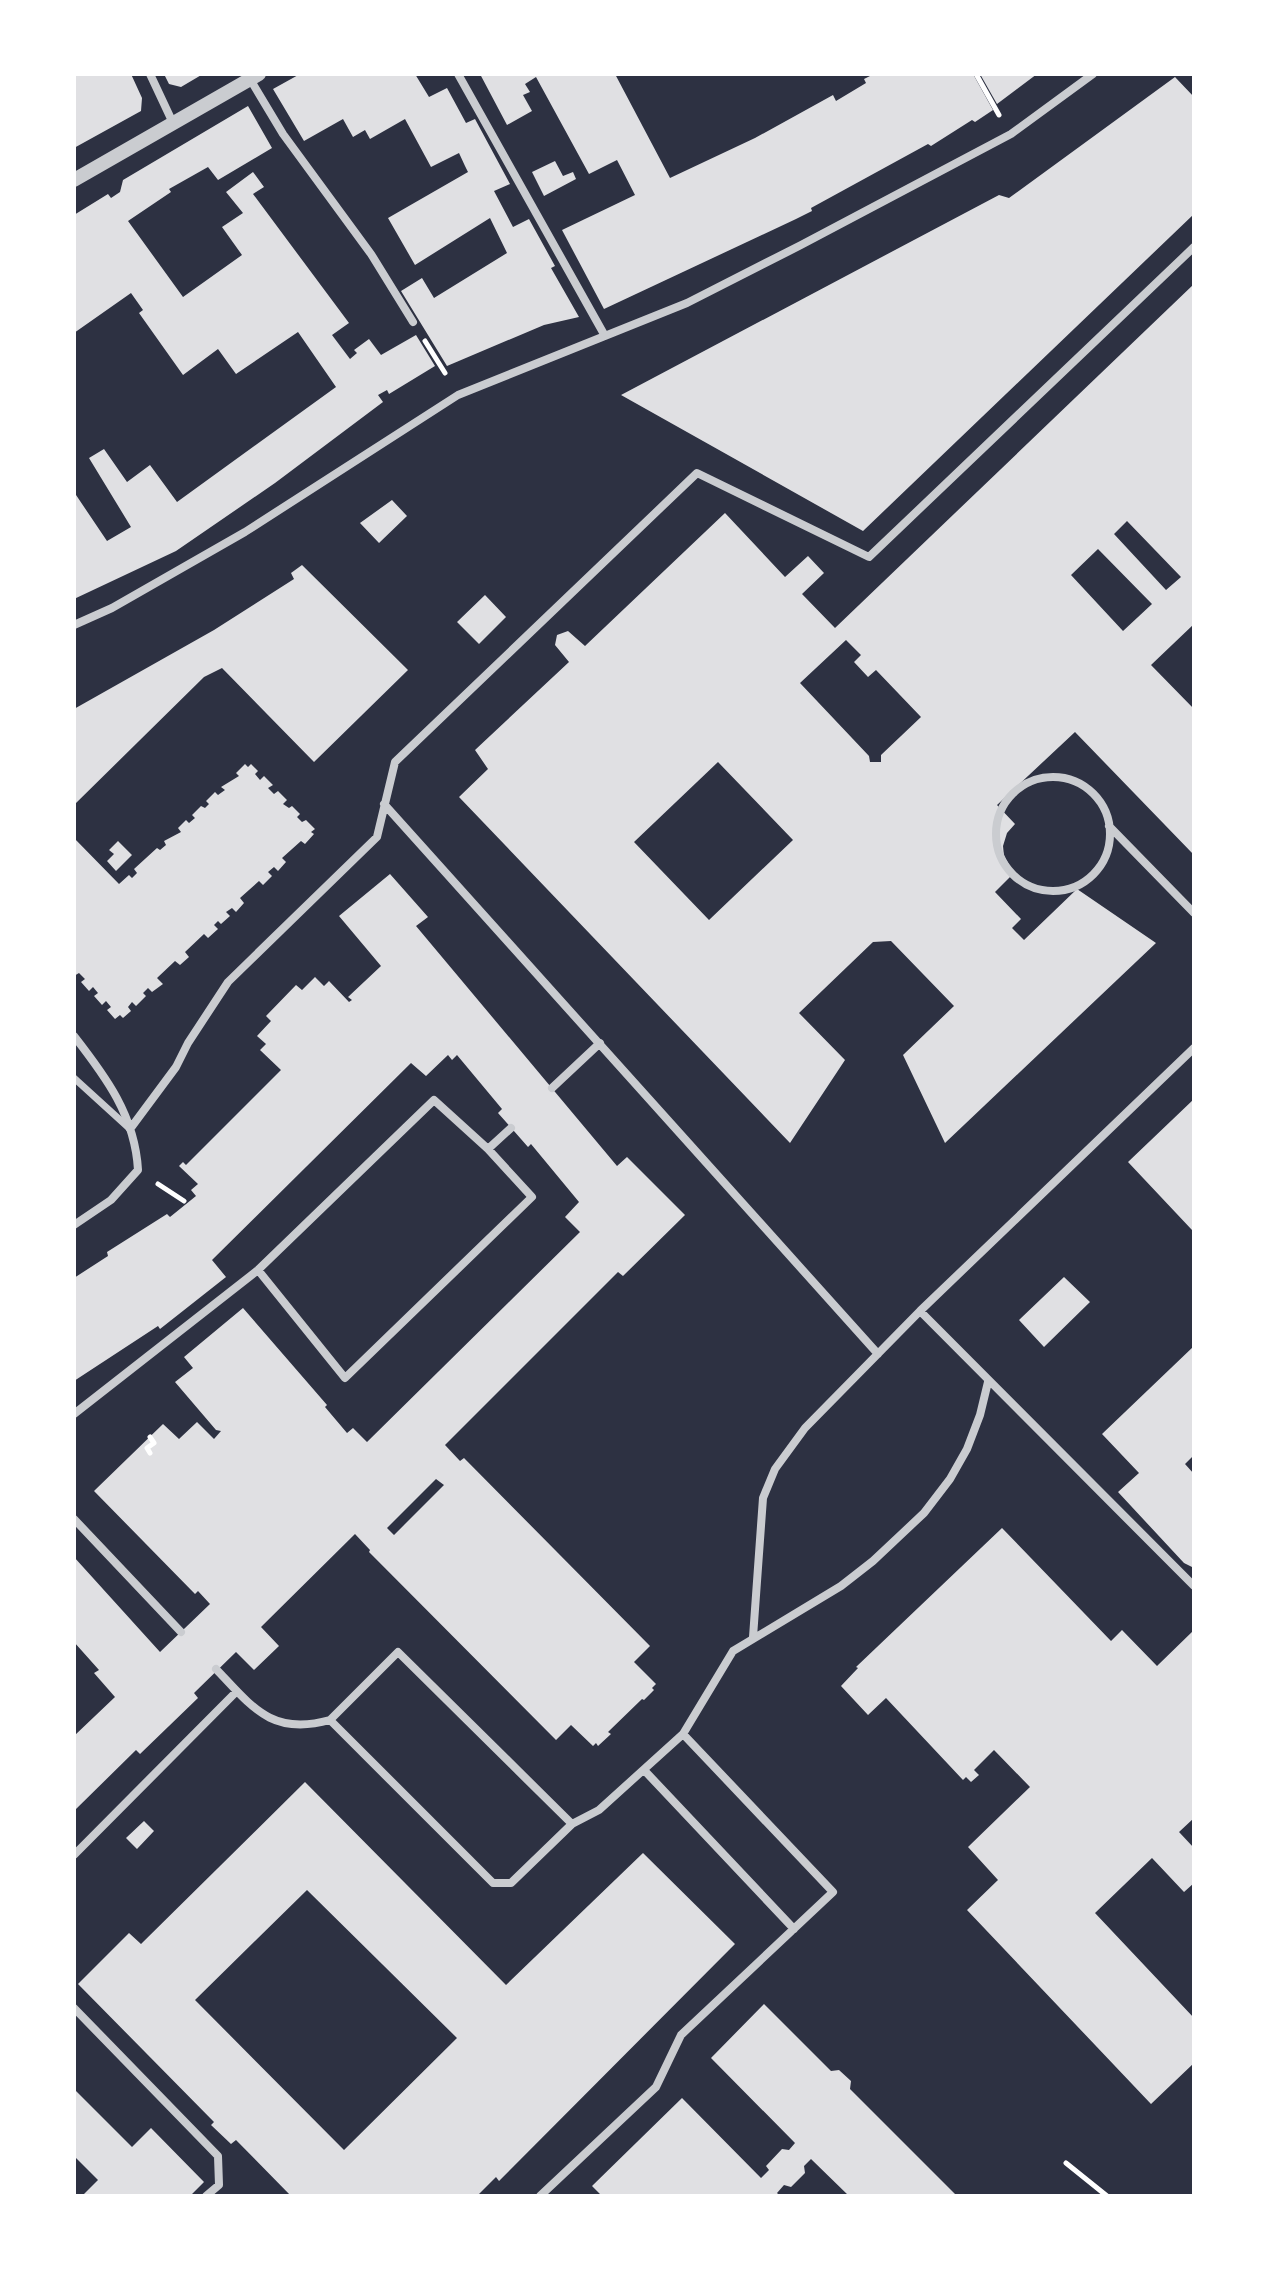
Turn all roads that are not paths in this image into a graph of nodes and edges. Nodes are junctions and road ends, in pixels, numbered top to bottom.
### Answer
1 (150, 74) edge
2 (458, 74) edge
3 (1093, 74) edge
4 (254, 76) edge
5 (173, 123) junction
6 (74, 180) edge
7 (1194, 247) edge
8 (413, 322) road end
9 (605, 336) junction
10 (74, 625) edge
11 (384, 804) junction
12 (1109, 826) junction
13 (1194, 913) edge
14 (74, 1036) edge
15 (600, 1043) junction
16 (1194, 1048) edge
17 (74, 1078) edge
18 (552, 1088) dead end
19 (511, 1128) dead end
20 (130, 1129) junction
21 (488, 1149) junction
22 (74, 1225) edge
23 (258, 1270) junction
24 (920, 1311) junction
25 (878, 1354) junction
26 (988, 1382) junction
27 (74, 1414) edge
28 (74, 1519) edge
29 (1194, 1586) edge
30 (181, 1632) dead end
31 (753, 1637) junction
32 (216, 1669) dead end
33 (237, 1691) junction
34 (330, 1720) junction
35 (683, 1734) junction
36 (644, 1770) junction
37 (572, 1824) junction
38 (74, 1855) edge
39 (794, 1929) junction
40 (74, 2008) edge
41 (206, 2196) edge
42 (540, 2196) edge

1 - 5 street
2 - 9 street
3 - 9 street
4 - 5 street
4 - 8 street
5 - 6 street
7 - 11 street
9 - 10 street
11 - 15 street
11 - 20 street
12 - 12 street
12 - 13 street
14 - 20 street
15 - 18 street
15 - 25 street
16 - 24 street
17 - 20 street
19 - 21 street
20 - 22 street
21 - 23 street
21 - 23 street
23 - 27 street
24 - 25 street
24 - 26 street
25 - 31 street
26 - 29 street
26 - 31 street
28 - 30 street
31 - 35 street
32 - 33 street
33 - 34 street
33 - 38 street
34 - 37 street
34 - 37 street
35 - 36 street
35 - 39 street
36 - 37 street
36 - 39 street
39 - 42 street
40 - 41 street

